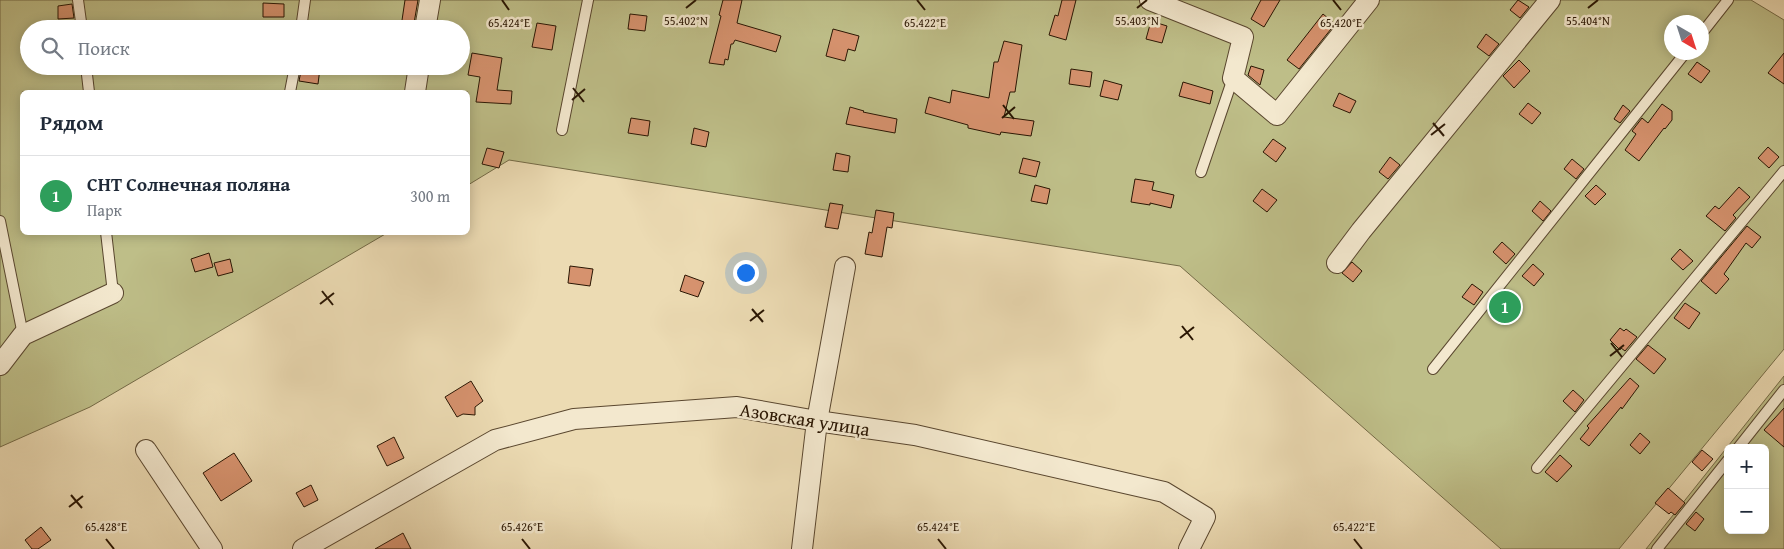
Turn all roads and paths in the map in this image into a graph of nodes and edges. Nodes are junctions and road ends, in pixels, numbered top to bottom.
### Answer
1 (78, 0) edge
2 (305, 0) edge
3 (430, 0) edge
4 (588, 0) edge
5 (1150, 0) edge
6 (1369, 0) edge
7 (1550, 0) edge
8 (1728, 0) edge
9 (81, 20) edge
10 (302, 20) edge
11 (427, 20) edge
12 (1709, 25) edge
13 (1680, 60) edge
14 (87, 75) edge
15 (293, 75) edge
16 (417, 75) edge
17 (1233, 78) junction
18 (89, 90) edge
19 (290, 90) edge
20 (414, 90) edge
21 (562, 130) dead end
22 (1784, 171) edge
23 (1202, 172) dead end
24 (0, 221) edge
25 (106, 235) edge
26 (1336, 263) dead end
27 (845, 267) dead end
28 (113, 293) joint
29 (23, 335) junction
30 (0, 365) edge
31 (1432, 369) dead end
32 (1784, 390) edge
33 (817, 421) junction
34 (1741, 444) edge
35 (146, 450) dead end
36 (1724, 465) edge
37 (1537, 468) dead end
38 (212, 549) edge
39 (303, 549) edge
40 (802, 549) edge
41 (1189, 549) edge
42 (1657, 549) edge

1 - 9 lane
2 - 10 lane
3 - 11 street
4 - 21 lane
5 - 17 street
6 - 17 street
7 - 26 street
8 - 12 lane
13 - 31 lane
14 - 18 lane
15 - 19 lane
16 - 20 street
17 - 23 lane
22 - 37 lane
24 - 29 lane
25 - 28 lane
27 - 33 street
28 - 29 street
29 - 30 street
32 - 34 lane
33 - 39 street, Азовская улица
33 - 40 street
33 - 41 street, Азовская улица
35 - 38 street
36 - 42 lane

